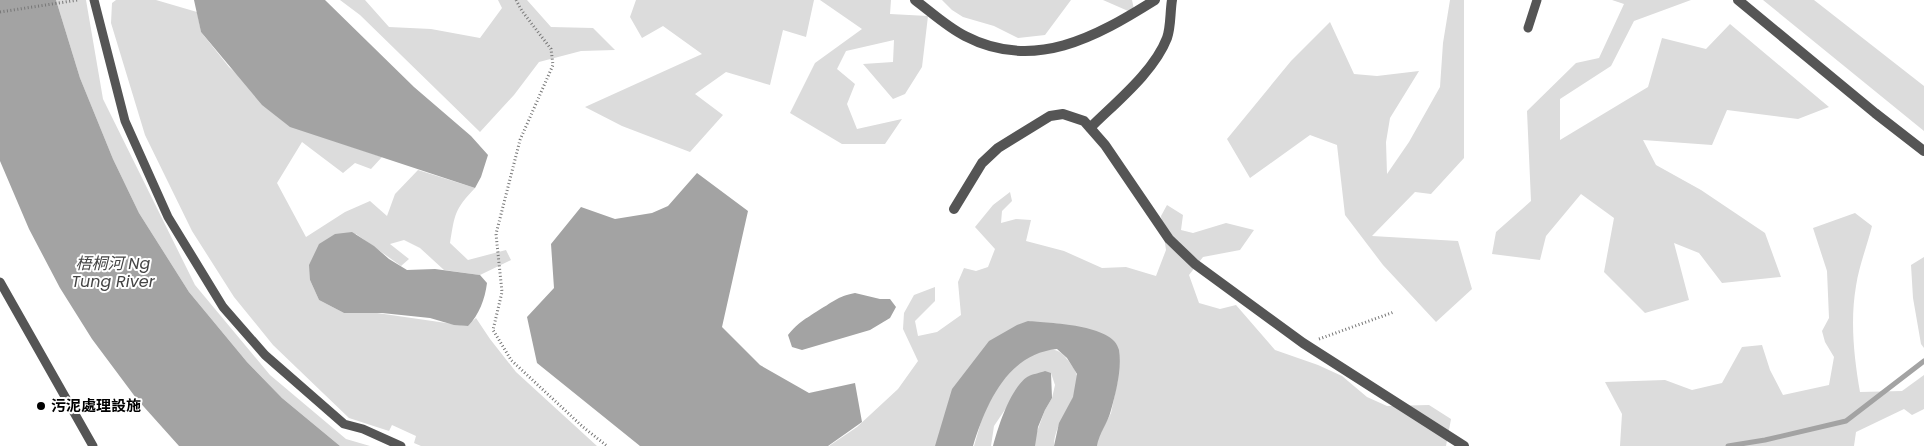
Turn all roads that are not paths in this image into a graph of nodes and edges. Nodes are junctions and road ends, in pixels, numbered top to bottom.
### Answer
1 (94, 0) edge
2 (915, 0) edge
3 (1155, 0) edge
4 (1172, 0) edge
5 (1537, 0) edge
6 (1738, 0) edge
7 (1528, 28) dead end
8 (1090, 128) junction
9 (1924, 151) edge
10 (954, 209) dead end
11 (0, 282) edge
12 (93, 446) edge
13 (401, 446) edge
14 (1464, 446) edge

1 - 13 lane
2 - 3 street
4 - 8 street
5 - 7 lane
6 - 9 street
8 - 10 street
8 - 14 street
11 - 12 lane

